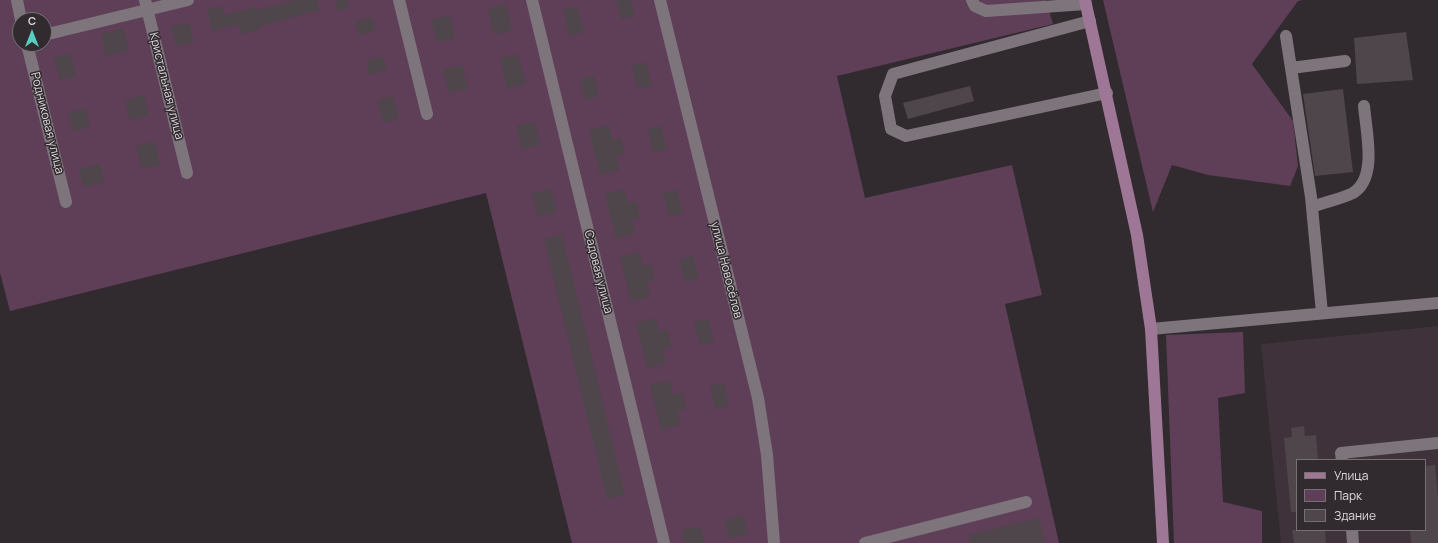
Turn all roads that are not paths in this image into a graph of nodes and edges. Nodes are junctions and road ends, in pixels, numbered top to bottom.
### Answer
1 (17, 0) edge
2 (188, 0) edge
3 (399, 0) edge
4 (532, 0) edge
5 (660, 0) edge
6 (972, 0) edge
7 (1086, 2) edge
8 (146, 5) edge
9 (19, 12) edge
10 (1090, 21) junction
11 (52, 33) edge
12 (1286, 36) dead end
13 (29, 52) edge
14 (1345, 61) dead end
15 (1291, 68) junction
16 (1107, 93) junction
17 (1364, 106) dead end
18 (427, 114) dead end
19 (187, 173) dead end
20 (66, 202) dead end
21 (1312, 207) junction
22 (1438, 302) edge
23 (1322, 314) junction
24 (1151, 330) junction
25 (1438, 443) edge
26 (1342, 459) edge
27 (1026, 502) dead end
28 (1352, 531) edge
29 (664, 543) edge
30 (774, 543) edge
31 (865, 543) edge
32 (1163, 543) edge
33 (1353, 543) edge

1 - 9 street
2 - 8 street
3 - 18 street
4 - 29 street, Садовая улица
5 - 30 street, улица Новосёлов
6 - 7 street
7 - 10 main road
8 - 11 street
8 - 19 street, Кристальная улица
10 - 16 main road
10 - 16 street
12 - 15 street
13 - 20 street, Родниковая улица
14 - 15 street
15 - 21 street
16 - 24 main road
17 - 21 street
21 - 23 street
22 - 23 street
23 - 24 street
24 - 32 main road
25 - 26 street
27 - 31 street
28 - 33 street

